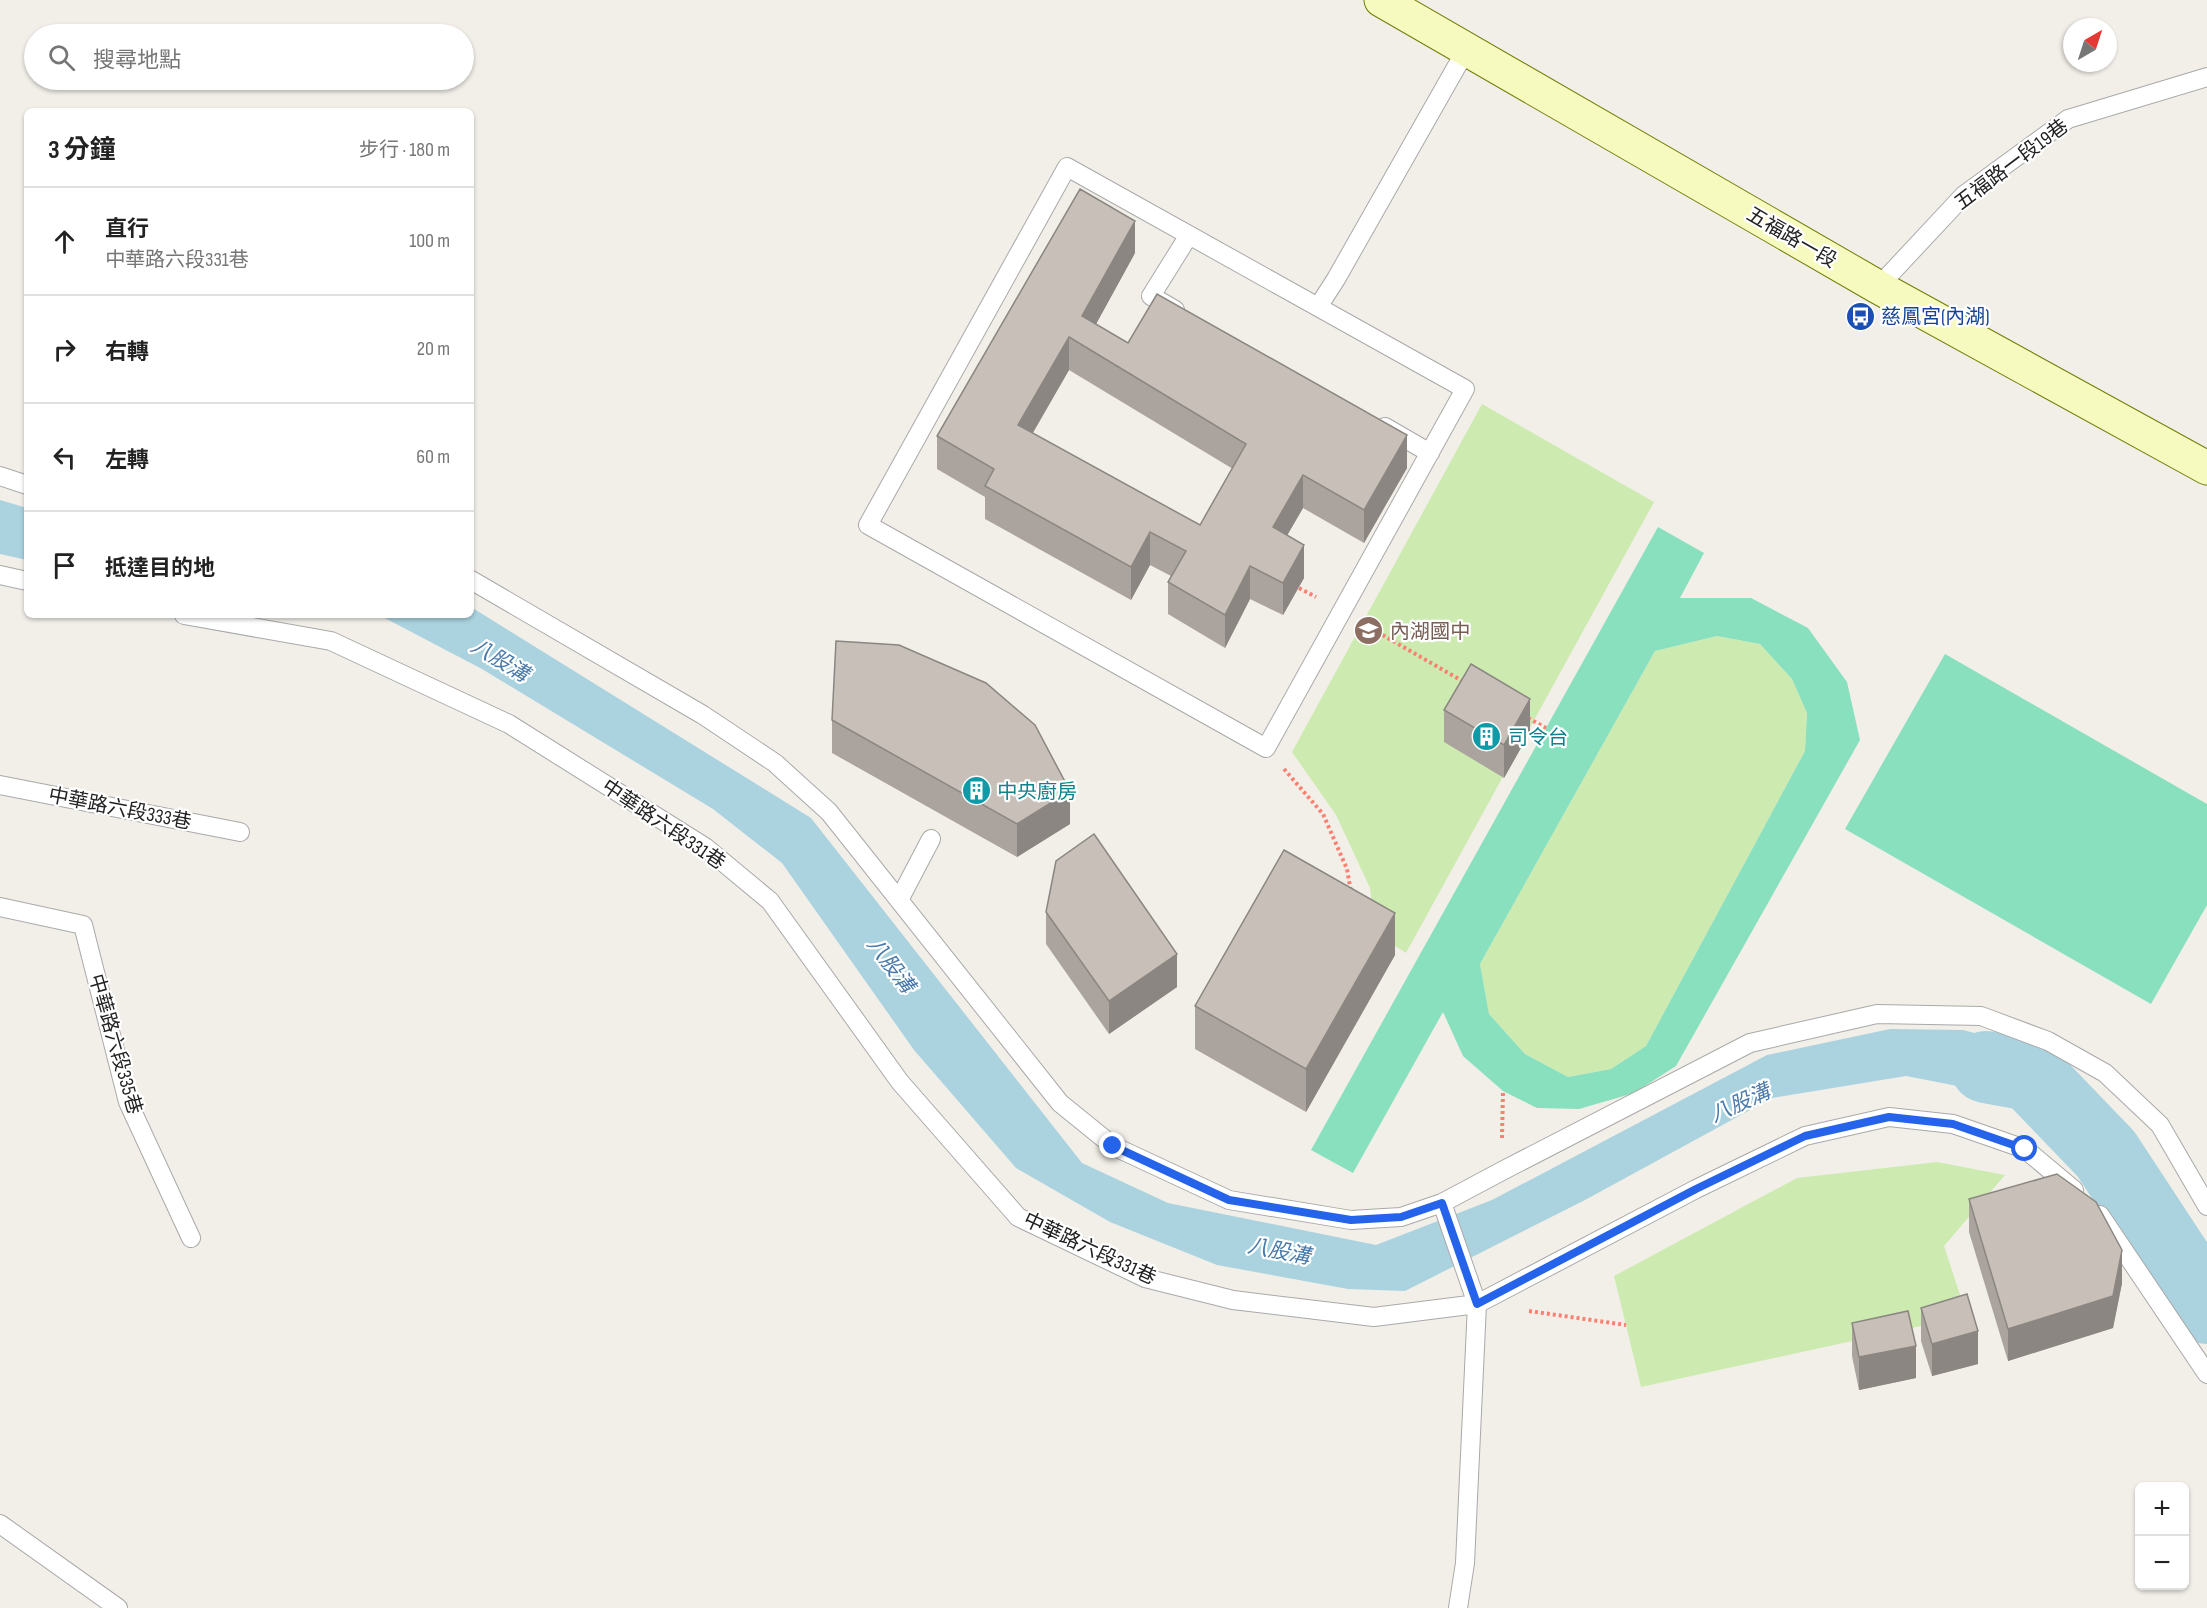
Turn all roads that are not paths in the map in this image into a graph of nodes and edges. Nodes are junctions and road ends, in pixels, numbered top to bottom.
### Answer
1 (1381, 0) edge
2 (1466, 50) junction
3 (2207, 77) edge
4 (1189, 235) junction
5 (1878, 287) junction
6 (1318, 307) junction
7 (1192, 319) edge
8 (1368, 418) edge
9 (1430, 453) junction
10 (2207, 468) edge
11 (0, 476) edge
12 (24, 484) edge
13 (0, 575) edge
14 (24, 580) edge
15 (474, 582) edge
16 (201, 618) edge
17 (0, 785) edge
18 (240, 832) dead end
19 (931, 839) dead end
20 (899, 900) junction
21 (0, 907) edge
22 (1442, 1203) junction
23 (2207, 1206) edge
24 (191, 1238) dead end
25 (1477, 1304) junction
26 (2207, 1374) edge
27 (0, 1524) edge
28 (118, 1608) edge
29 (1458, 1608) edge

1 - 2 main road, 五福路一段
2 - 5 main road, 五福路一段
2 - 6 lane
3 - 5 lane, 五福路一段19巷
4 - 6 lane
4 - 7 lane
4 - 9 lane
5 - 10 main road, 五福路一段
6 - 9 lane
8 - 9 lane
11 - 12 lane
13 - 14 lane
15 - 20 lane
16 - 25 lane, 中華路六段331巷
17 - 18 lane, 中華路六段333巷
19 - 20 lane
20 - 22 lane
21 - 24 lane, 中華路六段335巷
22 - 23 lane
22 - 25 lane
25 - 26 lane, 中華路六段331巷
25 - 29 lane
27 - 28 lane

